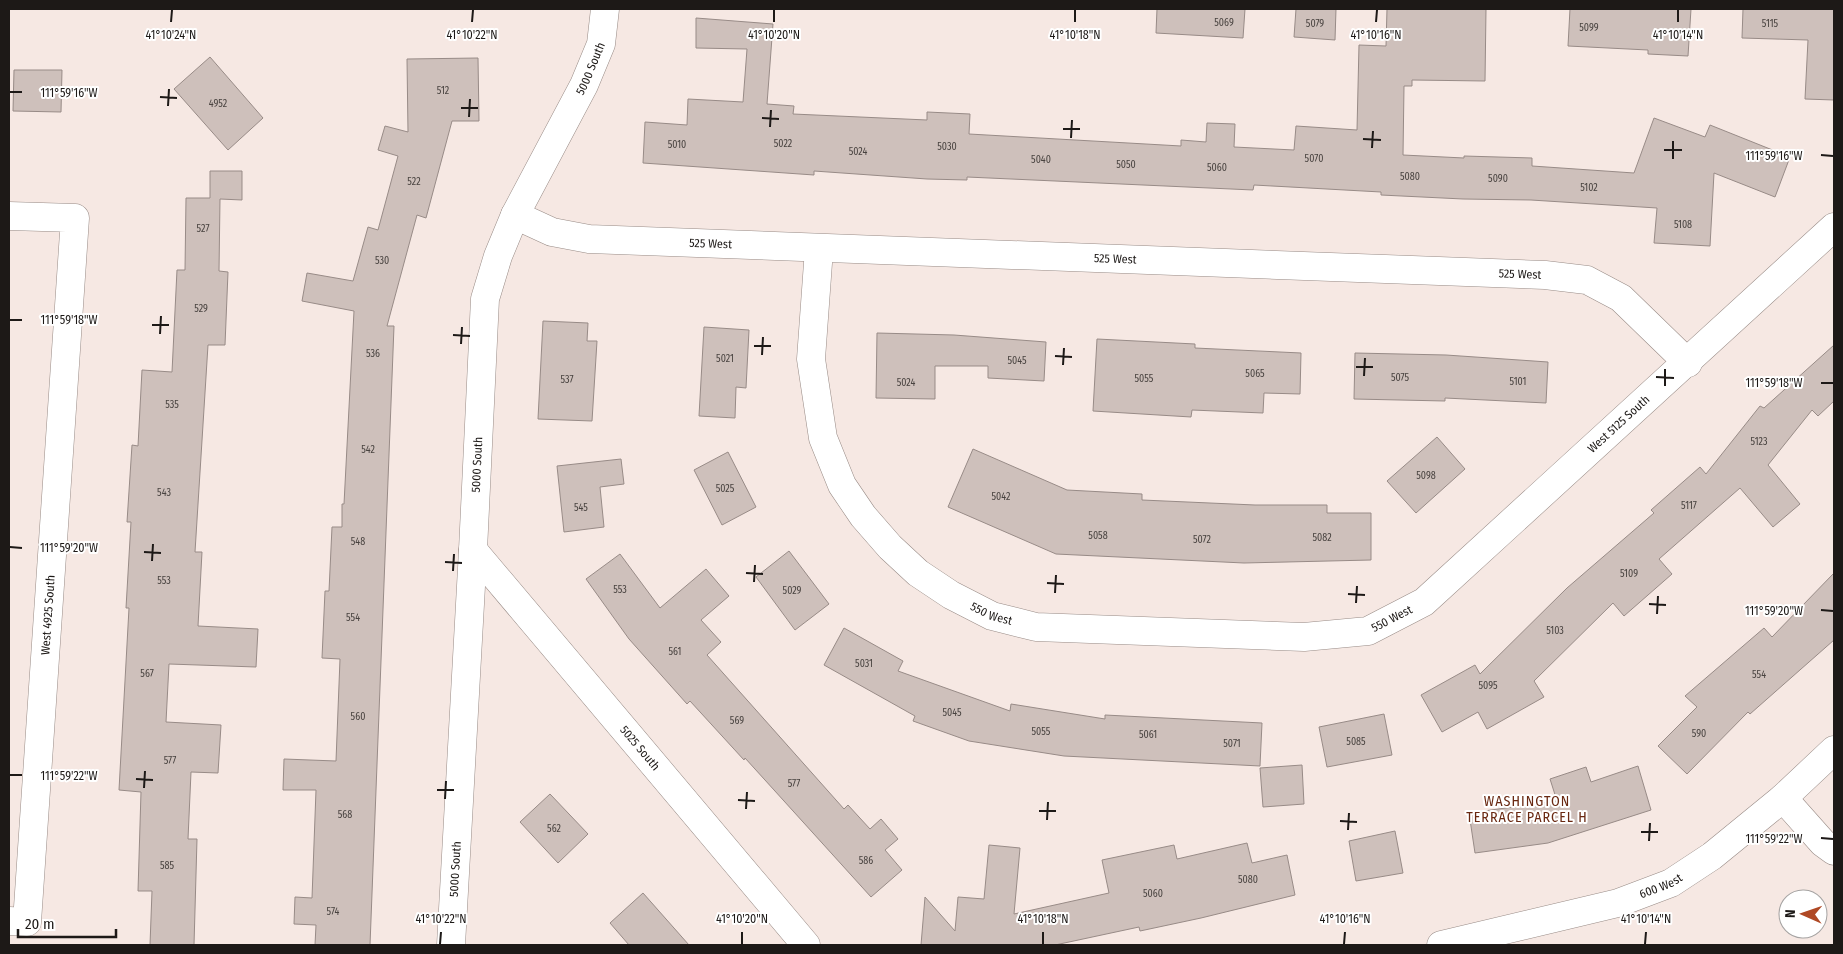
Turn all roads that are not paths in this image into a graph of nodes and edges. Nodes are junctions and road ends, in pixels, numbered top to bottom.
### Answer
1 (605, 9) edge
2 (515, 215) junction
3 (9, 216) edge
4 (1834, 227) edge
5 (819, 248) junction
6 (1688, 363) junction
7 (474, 550) junction
8 (1424, 602) joint
9 (1834, 750) edge
10 (1783, 798) junction
11 (1834, 852) edge
12 (18, 922) edge
13 (451, 945) edge
14 (806, 945) edge
15 (1442, 945) edge

1 - 2 street, 5000 South
2 - 5 street, 525 West
2 - 7 street, 5000 South
3 - 12 street, West 4925 South
4 - 6 street, West 5125 South
5 - 6 street, 525 West
5 - 8 street, 550 West
6 - 8 street, West 5125 South
7 - 13 street, 5000 South
7 - 14 street, 5025 South
9 - 10 street, 600 West
10 - 11 street
10 - 15 street, 600 West

